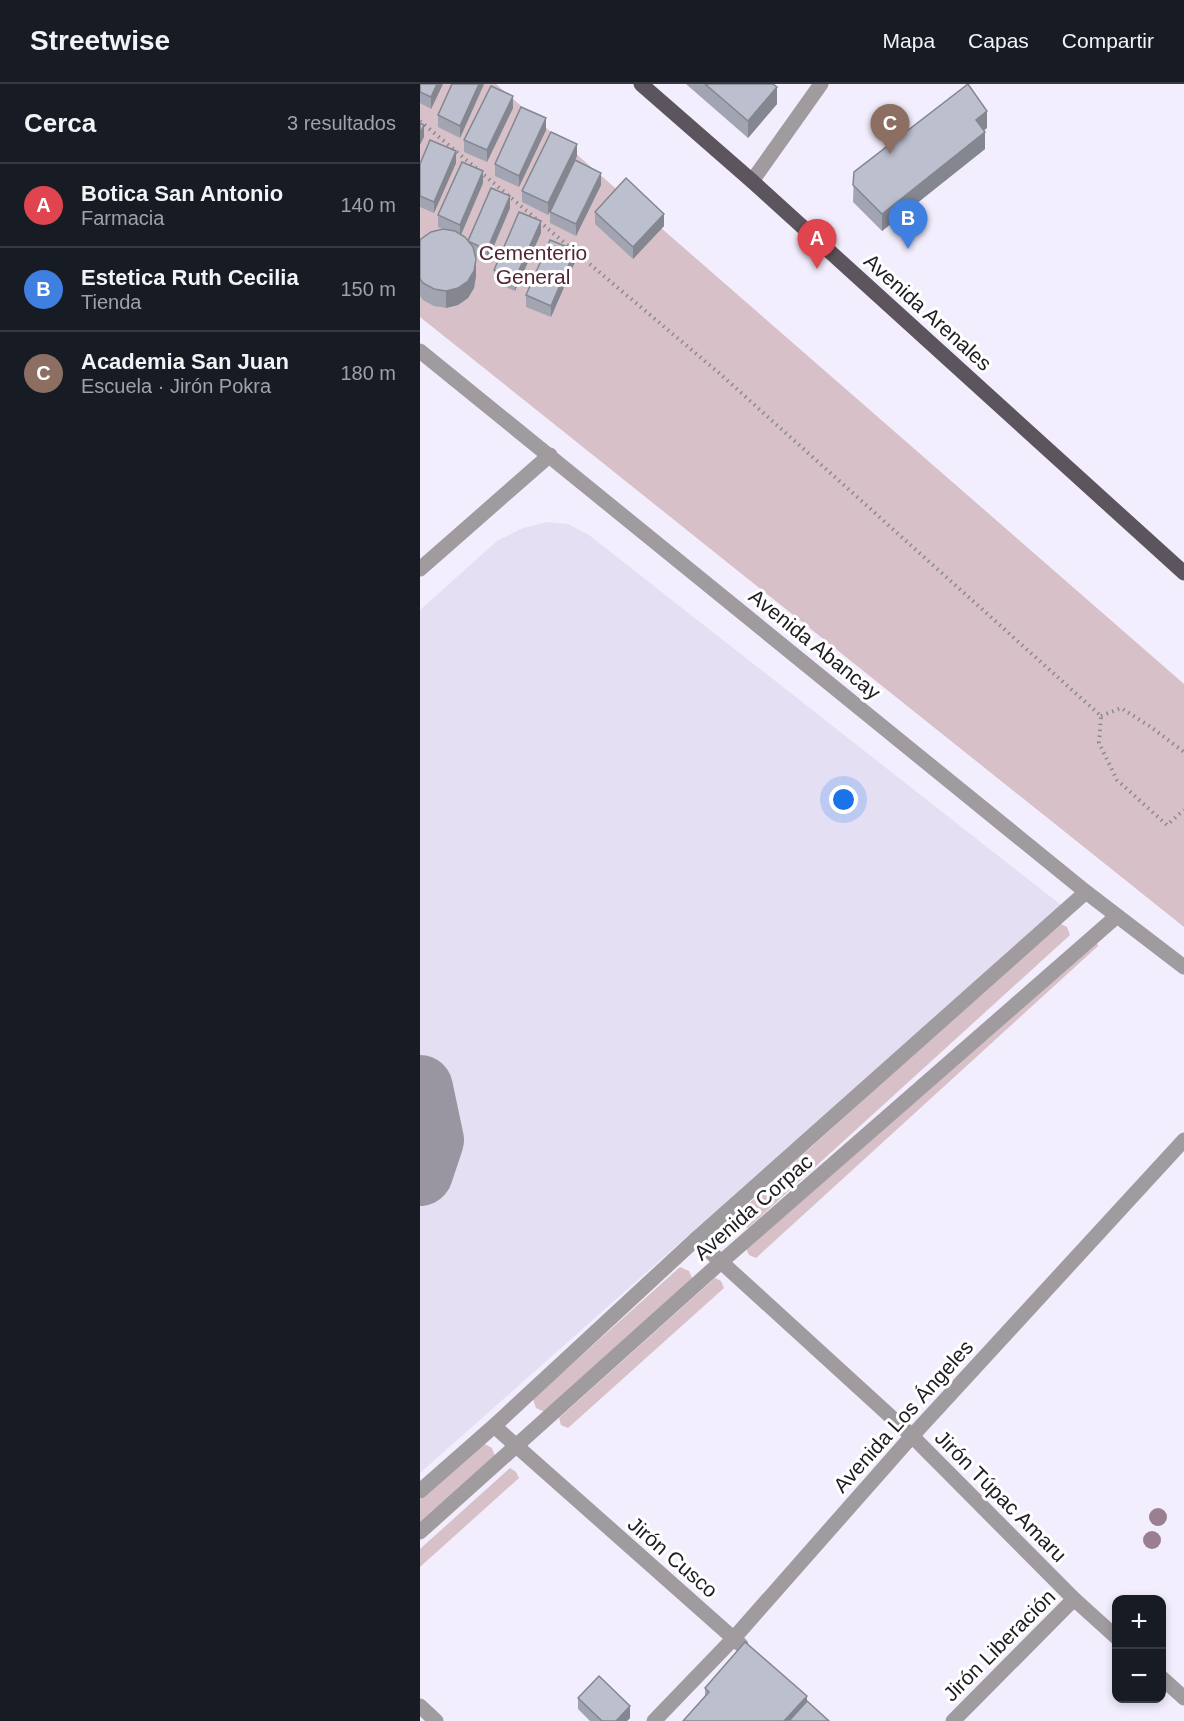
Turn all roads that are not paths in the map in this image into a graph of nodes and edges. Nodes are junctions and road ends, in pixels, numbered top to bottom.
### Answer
1 (641, 84) edge
2 (821, 84) edge
3 (752, 181) junction
4 (420, 351) edge
5 (550, 455) junction
6 (420, 569) edge
7 (1184, 573) edge
8 (1086, 892) junction
9 (1117, 916) junction
10 (1184, 967) edge
11 (1184, 1140) edge
12 (696, 1239) junction
13 (721, 1262) junction
14 (494, 1426) junction
15 (912, 1436) junction
16 (516, 1446) junction
17 (420, 1491) edge
18 (420, 1532) edge
19 (1074, 1599) junction
20 (1112, 1633) edge
21 (734, 1638) junction
22 (750, 1653) edge
23 (1166, 1682) edge
24 (1184, 1698) edge
25 (420, 1706) edge
26 (436, 1721) edge
27 (654, 1721) edge
28 (953, 1721) edge

1 - 3 main road, Avenida Arenales
2 - 3 street
3 - 7 main road, Avenida Arenales
4 - 5 street, Avenida Abancay
5 - 6 street
5 - 8 street, Avenida Abancay
8 - 9 street, Avenida Abancay
8 - 12 street, Avenida Corpac
9 - 10 street, Avenida Abancay
9 - 13 street, Avenida Corpac
11 - 15 street, Avenida Los Ángeles
12 - 13 street, Jirón Túpac Amaru
12 - 14 street, Avenida Corpac
13 - 15 street, Jirón Túpac Amaru
13 - 16 street, Avenida Corpac
14 - 16 street, Jirón Cusco
14 - 17 street, Avenida Corpac
15 - 19 street, Jirón Túpac Amaru
15 - 21 street, Avenida Los Ángeles
16 - 18 street, Avenida Corpac
16 - 21 street, Jirón Cusco
19 - 20 street, Jirón Túpac Amaru
19 - 28 street, Jirón Liberación
21 - 22 street, Jirón Cusco
21 - 27 street, Avenida Los Ángeles
23 - 24 street
25 - 26 street

